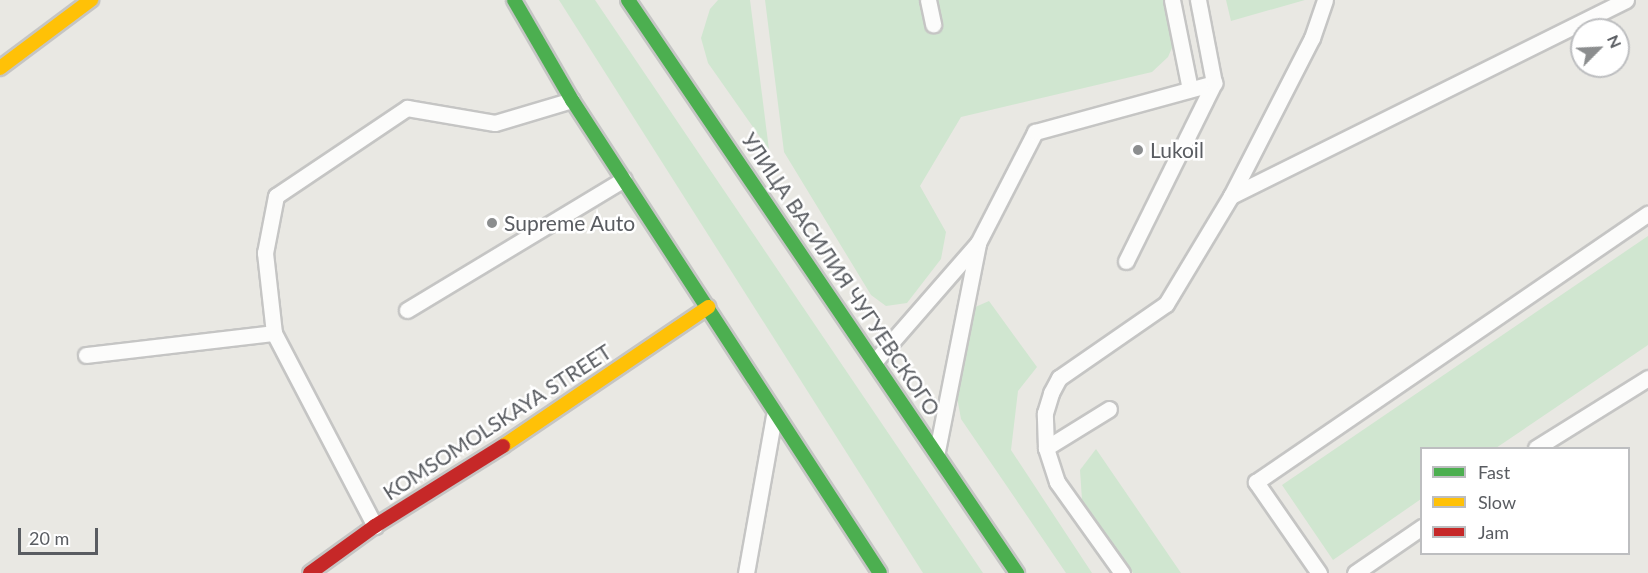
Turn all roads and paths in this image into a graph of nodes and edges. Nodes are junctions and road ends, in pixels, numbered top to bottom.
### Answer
1 (91, 0) edge
2 (514, 0) edge
3 (628, 0) edge
4 (928, 0) edge
5 (1172, 0) edge
6 (1197, 0) edge
7 (1325, 0) edge
8 (1626, 0) edge
9 (933, 24) dead end
10 (0, 68) edge
11 (1214, 83) junction
12 (1190, 89) junction
13 (572, 100) junction
14 (624, 178) junction
15 (1231, 196) junction
16 (1648, 214) edge
17 (978, 243) junction
18 (1126, 261) dead end
19 (708, 307) junction
20 (407, 310) dead end
21 (274, 333) junction
22 (86, 355) dead end
23 (875, 361) junction
24 (1648, 378) edge
25 (775, 408) junction
26 (1109, 410) dead end
27 (1538, 447) edge
28 (1046, 448) junction
29 (937, 454) junction
30 (375, 526) junction
31 (1420, 528) edge
32 (310, 573) edge
33 (746, 573) edge
34 (880, 573) edge
35 (1017, 573) edge
36 (1122, 573) edge
37 (1319, 573) edge
38 (1355, 573) edge

1 - 10 street
2 - 13 street
3 - 23 street, УЛИЦА ВАСИЛИЯ ЧУГУЕВСКОГО
4 - 9 lane
5 - 12 lane
6 - 11 lane
7 - 15 lane
8 - 15 lane
11 - 12 lane
11 - 18 lane
12 - 17 lane
13 - 14 street
13 - 21 lane
14 - 19 street
14 - 20 lane
15 - 28 lane
16 - 37 lane
17 - 23 lane
17 - 29 lane
19 - 25 street
19 - 30 street, KOMSOMOLSKAYA STREET
21 - 22 lane
21 - 30 lane
23 - 29 street, УЛИЦА ВАСИЛИЯ ЧУГУЕВСКОГО
24 - 27 lane
25 - 33 lane
25 - 34 street
26 - 28 lane
28 - 36 lane
29 - 35 street, УЛИЦА ВАСИЛИЯ ЧУГУЕВСКОГО
30 - 32 street, KOMSOMOLSKAYA STREET
31 - 38 lane

